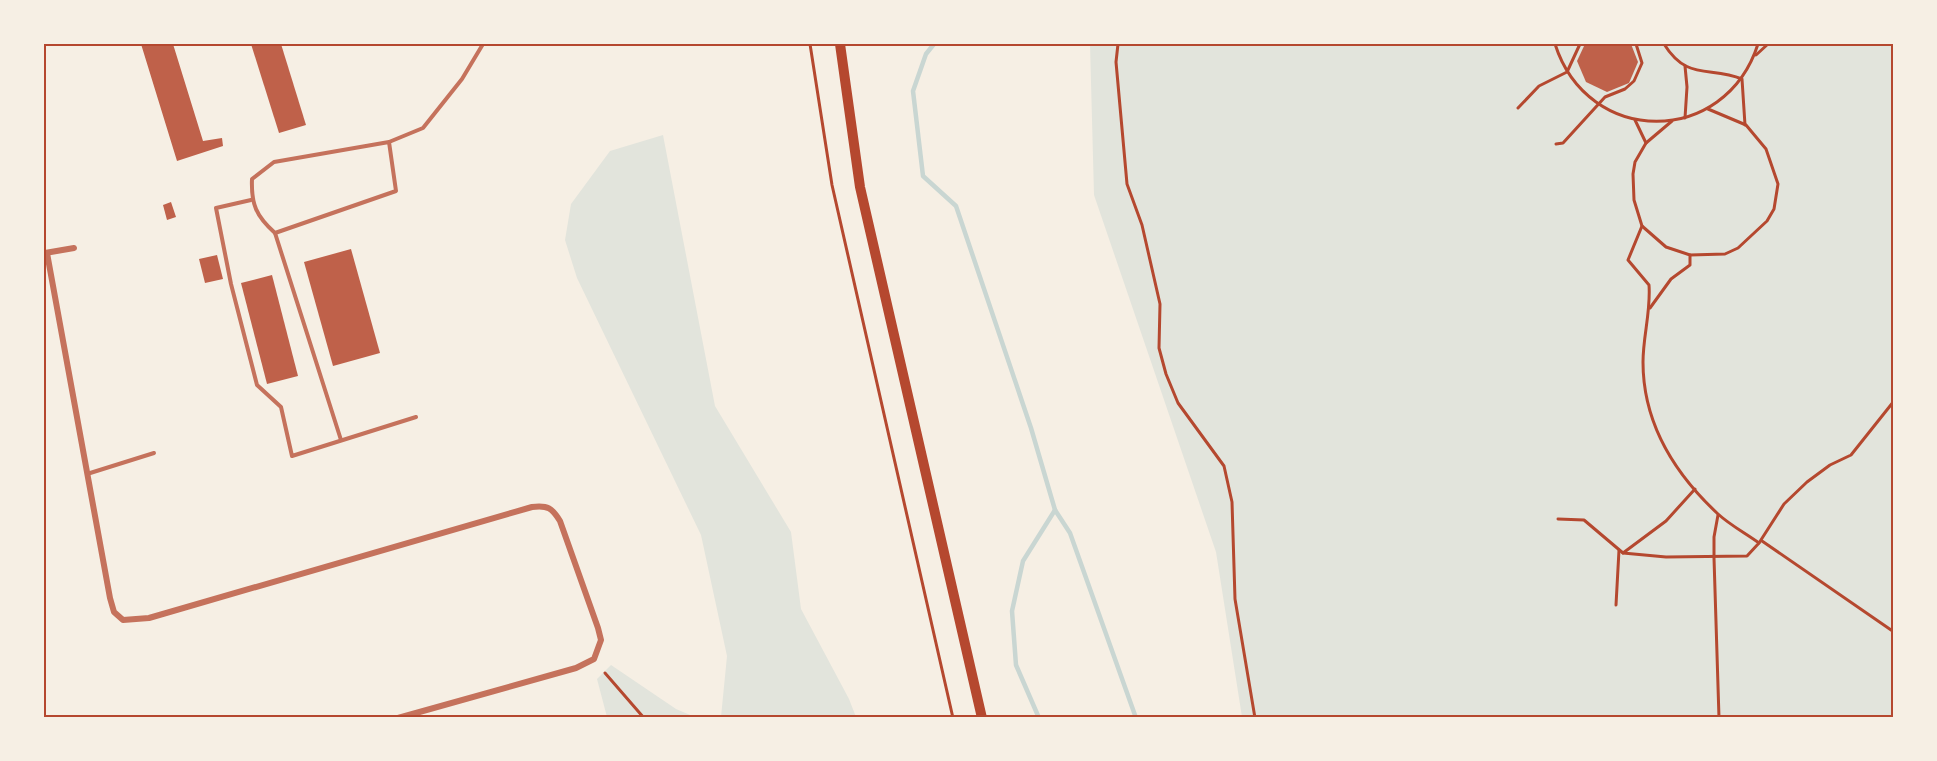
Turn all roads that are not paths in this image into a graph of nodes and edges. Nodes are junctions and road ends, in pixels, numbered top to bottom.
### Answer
1 (483, 44) edge
2 (840, 44) edge
3 (389, 141) junction
4 (251, 200) junction
5 (276, 233) junction
6 (74, 248) dead end
7 (45, 253) edge
8 (416, 417) dead end
9 (341, 440) junction
10 (154, 453) dead end
11 (87, 474) junction
12 (398, 717) edge
13 (982, 717) edge

1 - 3 lane
2 - 13 main road
3 - 4 lane
3 - 5 lane
4 - 5 lane
4 - 9 lane
5 - 9 lane
6 - 7 street
7 - 11 street
8 - 9 lane
10 - 11 lane
11 - 12 street

